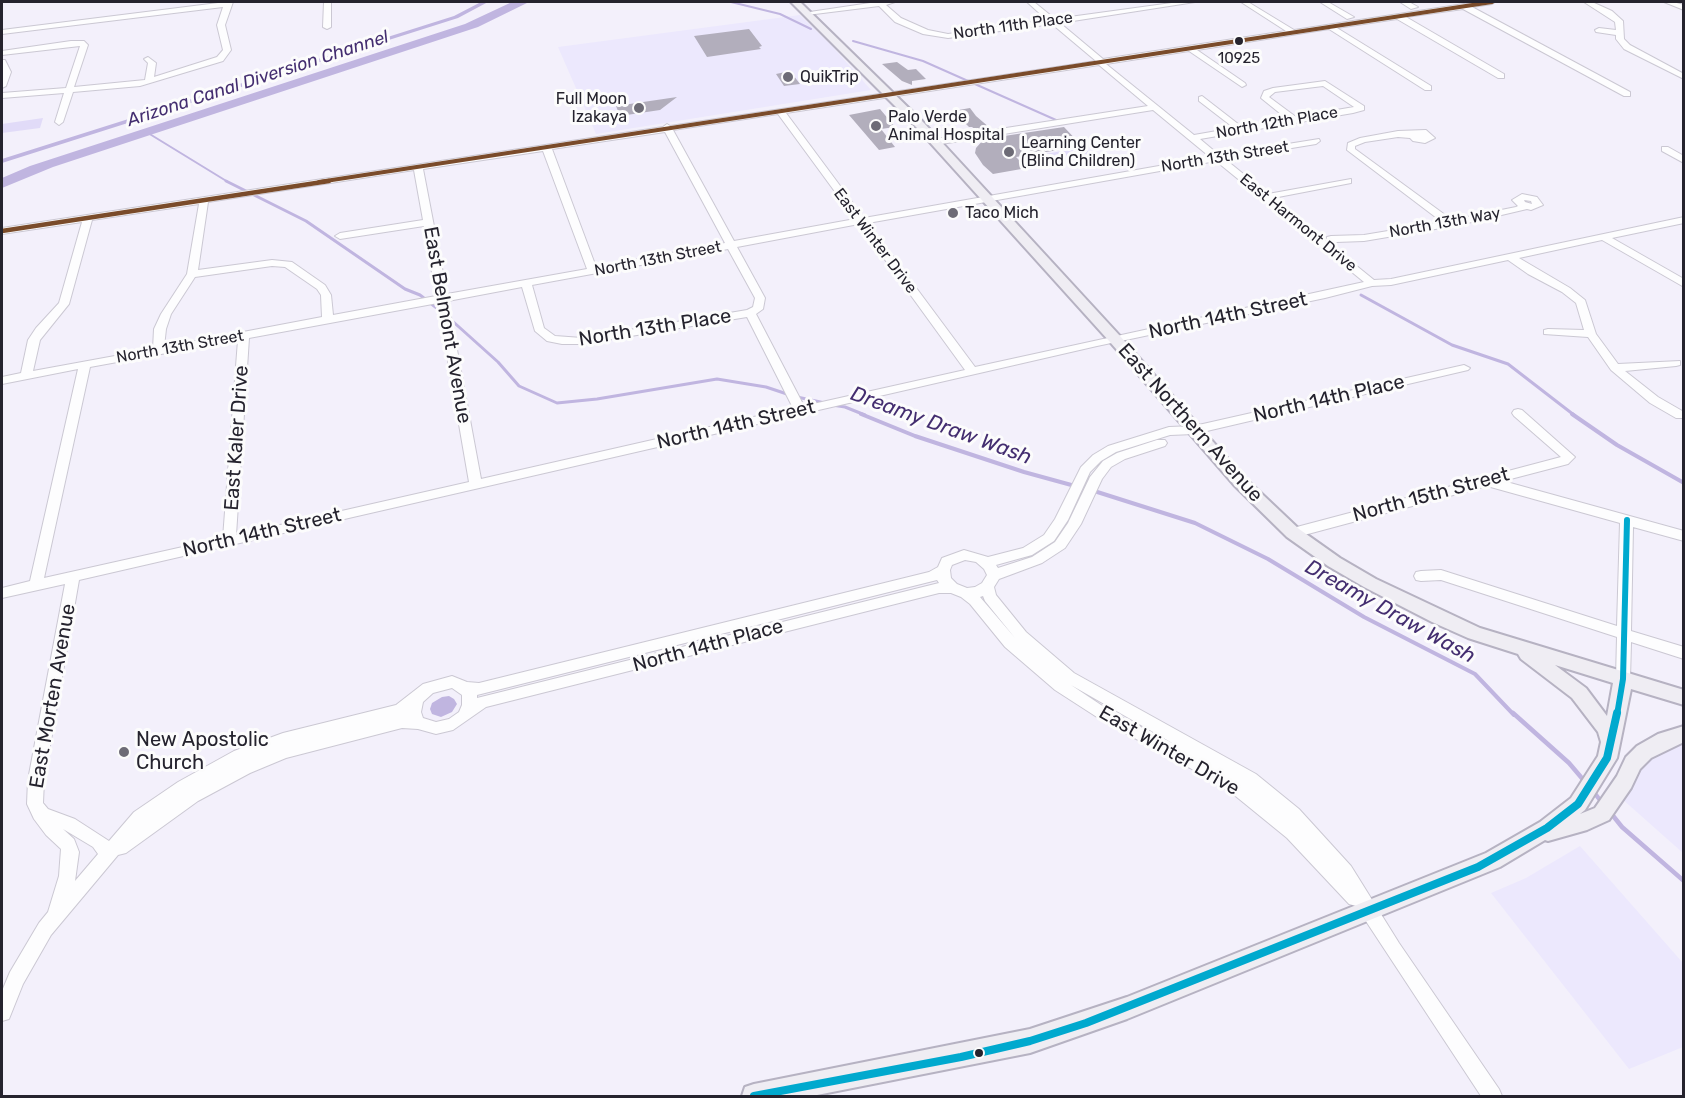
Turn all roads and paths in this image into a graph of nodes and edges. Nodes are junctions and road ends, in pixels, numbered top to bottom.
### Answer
1 (327, 2) edge
2 (795, 2) edge
3 (812, 2) edge
4 (885, 2) edge
5 (892, 2) edge
6 (1030, 2) edge
7 (1191, 2) edge
8 (1244, 2) edge
9 (1324, 2) edge
10 (1404, 2) edge
11 (1453, 2) edge
12 (1487, 2) edge
13 (1587, 2) edge
14 (1668, 2) edge
15 (228, 3) edge
16 (1464, 6) junction
17 (1414, 7) junction
18 (1683, 8) edge
19 (822, 10) junction
20 (807, 13) junction
21 (1398, 16) junction
22 (1350, 17) junction
23 (1054, 21) junction
24 (1329, 26) junction
25 (327, 27) dead end
26 (1283, 27) junction
27 (1599, 30) dead end
28 (2, 32) edge
29 (1292, 32) junction
30 (1620, 33) junction
31 (1190, 48) junction
32 (2, 53) edge
33 (148, 59) dead end
34 (1100, 61) junction
35 (2, 62) edge
36 (1501, 76) dead end
37 (1683, 77) edge
38 (149, 82) junction
39 (1242, 85) dead end
40 (2, 86) edge
41 (1428, 88) dead end
42 (69, 91) junction
43 (889, 93) junction
44 (1627, 94) dead end
45 (2, 96) edge
46 (1202, 99) dead end
47 (1155, 107) junction
48 (779, 110) junction
49 (1294, 120) junction
50 (59, 122) dead end
51 (667, 127) junction
52 (1240, 129) junction
53 (1412, 135) dead end
54 (1192, 138) junction
55 (1316, 141) dead end
56 (935, 142) junction
57 (546, 146) junction
58 (1665, 149) dead end
59 (1218, 158) junction
60 (1683, 160) edge
61 (418, 166) junction
62 (1348, 181) dead end
63 (1266, 197) junction
64 (986, 198) junction
65 (204, 200) junction
66 (1525, 206) dead end
67 (88, 218) junction
68 (1683, 220) edge
69 (860, 221) junction
70 (428, 222) junction
71 (1450, 223) junction
72 (2, 231) edge
73 (340, 236) dead end
74 (1603, 237) junction
75 (1327, 244) junction
76 (732, 245) junction
77 (1509, 256) junction
78 (592, 272) junction
79 (192, 274) junction
80 (1372, 283) junction
81 (526, 284) junction
82 (1683, 284) edge
83 (444, 298) junction
84 (754, 311) junction
85 (328, 319) junction
86 (1548, 332) dead end
87 (1591, 334) junction
88 (244, 335) junction
89 (1115, 339) junction
90 (158, 351) junction
91 (1676, 363) dead end
92 (85, 364) junction
93 (1464, 368) dead end
94 (1615, 368) junction
95 (973, 372) junction
96 (26, 375) junction
97 (2, 380) edge
98 (800, 410) junction
99 (1518, 413) dead end
100 (1680, 415) dead end
101 (1194, 430) junction
102 (1486, 481) junction
103 (476, 484) junction
104 (1079, 496) junction
105 (1628, 520) junction
106 (1293, 533) junction
107 (1683, 536) edge
108 (230, 541) junction
109 (986, 562) junction
110 (943, 570) junction
111 (1421, 576) dead end
112 (73, 577) junction
113 (991, 581) junction
114 (36, 585) junction
115 (959, 590) junction
116 (2, 593) edge
117 (1623, 634) junction
118 (1514, 645) junction
119 (1683, 653) edge
120 (1623, 679) junction
121 (465, 687) junction
122 (1683, 698) edge
123 (416, 699) junction
124 (466, 713) junction
125 (418, 723) junction
126 (1683, 734) edge
127 (1611, 742) junction
128 (40, 814) junction
129 (1537, 835) junction
130 (110, 855) junction
131 (1370, 912) junction
132 (54, 916) junction
133 (2, 1012) edge
134 (754, 1096) edge
135 (1492, 1096) edge

1 - 25 street
2 - 20 main road, East Northern Avenue
3 - 19 street
4 - 5 street
4 - 19 street
4 - 23 street, North 11th Place
6 - 23 street, East Harmont Drive
7 - 23 street, North 11th Place
8 - 26 street
9 - 22 street
10 - 17 street
11 - 17 street
12 - 16 street
13 - 30 street
14 - 18 street
15 - 28 street
15 - 38 street
16 - 21 street
16 - 44 street
17 - 22 street
19 - 20 street
20 - 43 main road, East Northern Avenue
21 - 24 street
21 - 36 street
22 - 26 street
23 - 34 street, East Harmont Drive
24 - 29 street
24 - 41 street
26 - 29 street
27 - 30 street
29 - 31 street
30 - 37 street
31 - 34 street
31 - 39 street
32 - 42 street
33 - 38 street
34 - 43 street
34 - 47 street, East Harmont Drive
35 - 40 street
38 - 42 street
42 - 45 street
42 - 50 street
43 - 48 street
43 - 56 main road, East Northern Avenue
46 - 52 street
47 - 54 street, East Harmont Drive
47 - 56 street
48 - 51 street
48 - 69 street, East Winter Drive
49 - 49 street, North 12th Place
49 - 52 street, North 12th Place
51 - 57 street
51 - 76 street
52 - 54 street, North 12th Place
53 - 71 street
54 - 59 street, East Harmont Drive
55 - 59 street, North 13th Street
56 - 64 main road, East Northern Avenue
57 - 61 street
57 - 78 street
58 - 60 street
59 - 63 street, East Harmont Drive
59 - 64 street, North 13th Street
61 - 65 street
61 - 70 street, East Belmont Avenue
62 - 63 street
63 - 75 street, East Harmont Drive
64 - 69 street, North 13th Street
64 - 89 main road, East Northern Avenue
65 - 67 street
65 - 79 street
66 - 71 street, North 13th Way
67 - 72 street
67 - 96 street
68 - 74 street, North 14th Street
69 - 76 street, North 13th Street
69 - 95 street, East Winter Drive
70 - 73 street
70 - 83 street, East Belmont Avenue
71 - 75 street, North 13th Way
74 - 77 street, North 14th Street
74 - 82 street
75 - 80 street, East Harmont Drive
76 - 78 street, North 13th Street
76 - 84 street
77 - 80 street, North 14th Street
77 - 87 street
78 - 81 street, North 13th Street
79 - 85 street
79 - 90 street
80 - 89 street, North 14th Street
81 - 83 street, North 13th Street
81 - 84 street, North 13th Place
83 - 85 street, North 13th Street
83 - 103 street, East Belmont Avenue
84 - 98 street
85 - 88 street, North 13th Street
86 - 87 street
87 - 94 street
88 - 90 street, North 13th Street
88 - 108 street, East Kaler Drive
89 - 95 street, North 14th Street
89 - 101 main road, East Northern Avenue
90 - 92 street, North 13th Street
91 - 94 street
92 - 96 street, North 13th Street
92 - 114 street, East Morten Avenue
93 - 101 street, North 14th Place
94 - 100 street
95 - 98 street, North 14th Street
96 - 97 street, North 13th Street
98 - 103 street, North 14th Street
99 - 102 street, North 15th Street
101 - 104 street, North 14th Place
101 - 104 street, North 14th Place
101 - 106 main road, East Northern Avenue
102 - 105 street
102 - 106 street, North 15th Street
103 - 108 street, North 14th Street
104 - 109 street, North 14th Place
104 - 113 street, North 14th Place
105 - 107 street
105 - 117 street
106 - 118 main road, East Northern Avenue
108 - 112 street, North 14th Street
109 - 110 street, North 14th Place
109 - 113 street
110 - 115 street
110 - 121 street, North 14th Place
111 - 117 street
112 - 114 street, North 14th Street
112 - 128 street, East Morten Avenue
113 - 115 street, North 14th Place
113 - 131 street, East Winter Drive
114 - 116 street, North 14th Street
115 - 124 street, North 14th Place
115 - 131 street, East Winter Drive
117 - 119 street
117 - 120 street
118 - 120 main road, East Northern Avenue
118 - 127 main road
120 - 122 main road, East Northern Avenue
120 - 127 main road
121 - 123 street, North 14th Place
121 - 124 street
123 - 125 street
123 - 130 street, North 14th Place
124 - 125 street, North 14th Place
125 - 130 street, North 14th Place
126 - 129 main road
127 - 129 main road
128 - 130 street, East Morten Avenue
128 - 132 street, East Morten Avenue
129 - 131 main road
130 - 132 street, East Morten Avenue
131 - 134 main road
131 - 135 street, East Winter Drive
132 - 133 street, East Morten Avenue

